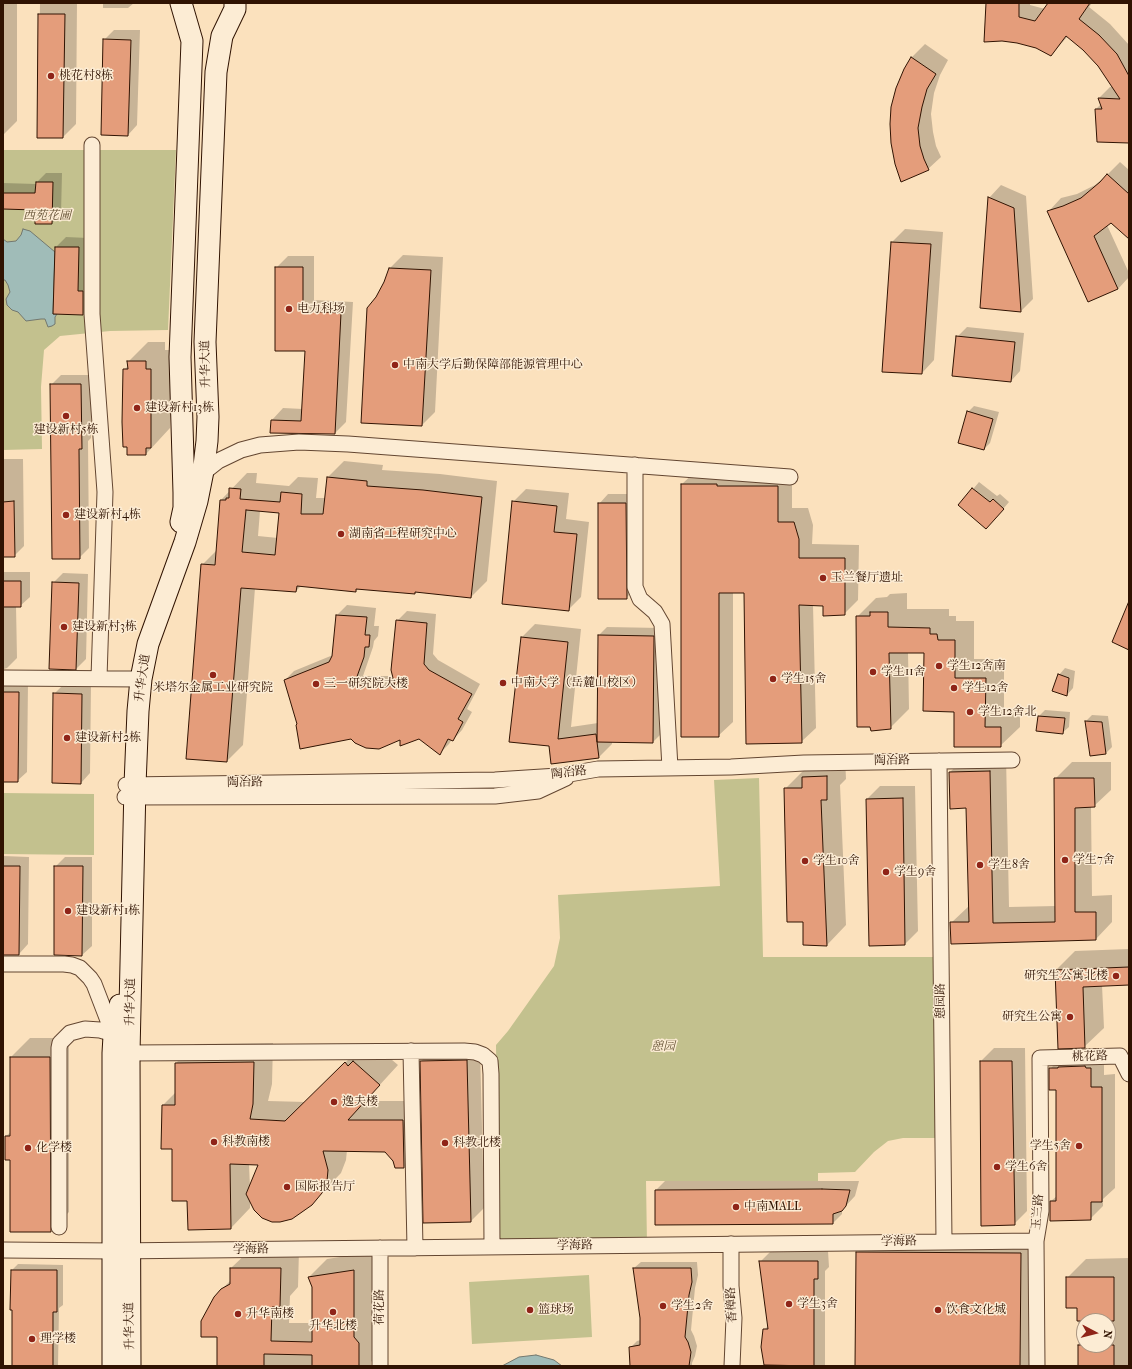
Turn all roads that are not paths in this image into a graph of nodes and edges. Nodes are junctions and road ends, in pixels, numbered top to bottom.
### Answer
1 (181, 3) edge
2 (235, 3) edge
3 (92, 145) dead end
4 (635, 465) junction
5 (203, 472) junction
6 (790, 477) dead end
7 (184, 493) junction
8 (3, 678) edge
9 (99, 678) junction
10 (136, 679) junction
11 (1012, 760) dead end
12 (939, 761) junction
13 (670, 768) junction
14 (130, 791) junction
15 (3, 964) edge
16 (114, 1036) junction
17 (411, 1051) junction
18 (130, 1053) junction
19 (1040, 1058) joint
20 (1129, 1074) edge
21 (59, 1227) dead end
22 (944, 1241) junction
23 (1036, 1241) junction
24 (731, 1244) junction
25 (492, 1247) junction
26 (380, 1248) junction
27 (415, 1248) junction
28 (3, 1250) edge
29 (121, 1251) junction
30 (113, 1366) edge
31 (130, 1366) edge
32 (380, 1366) edge
33 (732, 1366) edge
34 (1037, 1366) edge

1 - 7 street, 升华大道
2 - 5 street, 升华大道
3 - 9 street
4 - 5 street
4 - 6 street
4 - 13 street
5 - 7 street
5 - 10 street, 升华大道
7 - 10 street, 升华大道
8 - 9 street
9 - 10 street
10 - 14 street, 升华大道
11 - 12 street, 陶冶路
12 - 13 street, 陶冶路
12 - 22 street, 憩园路
13 - 14 street, 陶冶路
14 - 16 street, 升华大道
14 - 18 street, 升华大道
15 - 16 street
16 - 18 street
16 - 21 street
16 - 29 street, 升华大道
17 - 18 street
17 - 25 street
17 - 27 street
18 - 29 street, 升华大道
19 - 20 street, 桃花路
19 - 23 street, 玉兰路
22 - 23 street, 学海路
22 - 24 street, 学海路
23 - 34 street, 玉兰路
24 - 25 street, 学海路
24 - 33 street, 香樟路
25 - 27 street, 学海路
26 - 27 street, 学海路
26 - 29 street, 学海路
26 - 32 street, 荷花路
28 - 29 street, 学海路
29 - 30 street, 升华大道
29 - 31 street, 升华大道

